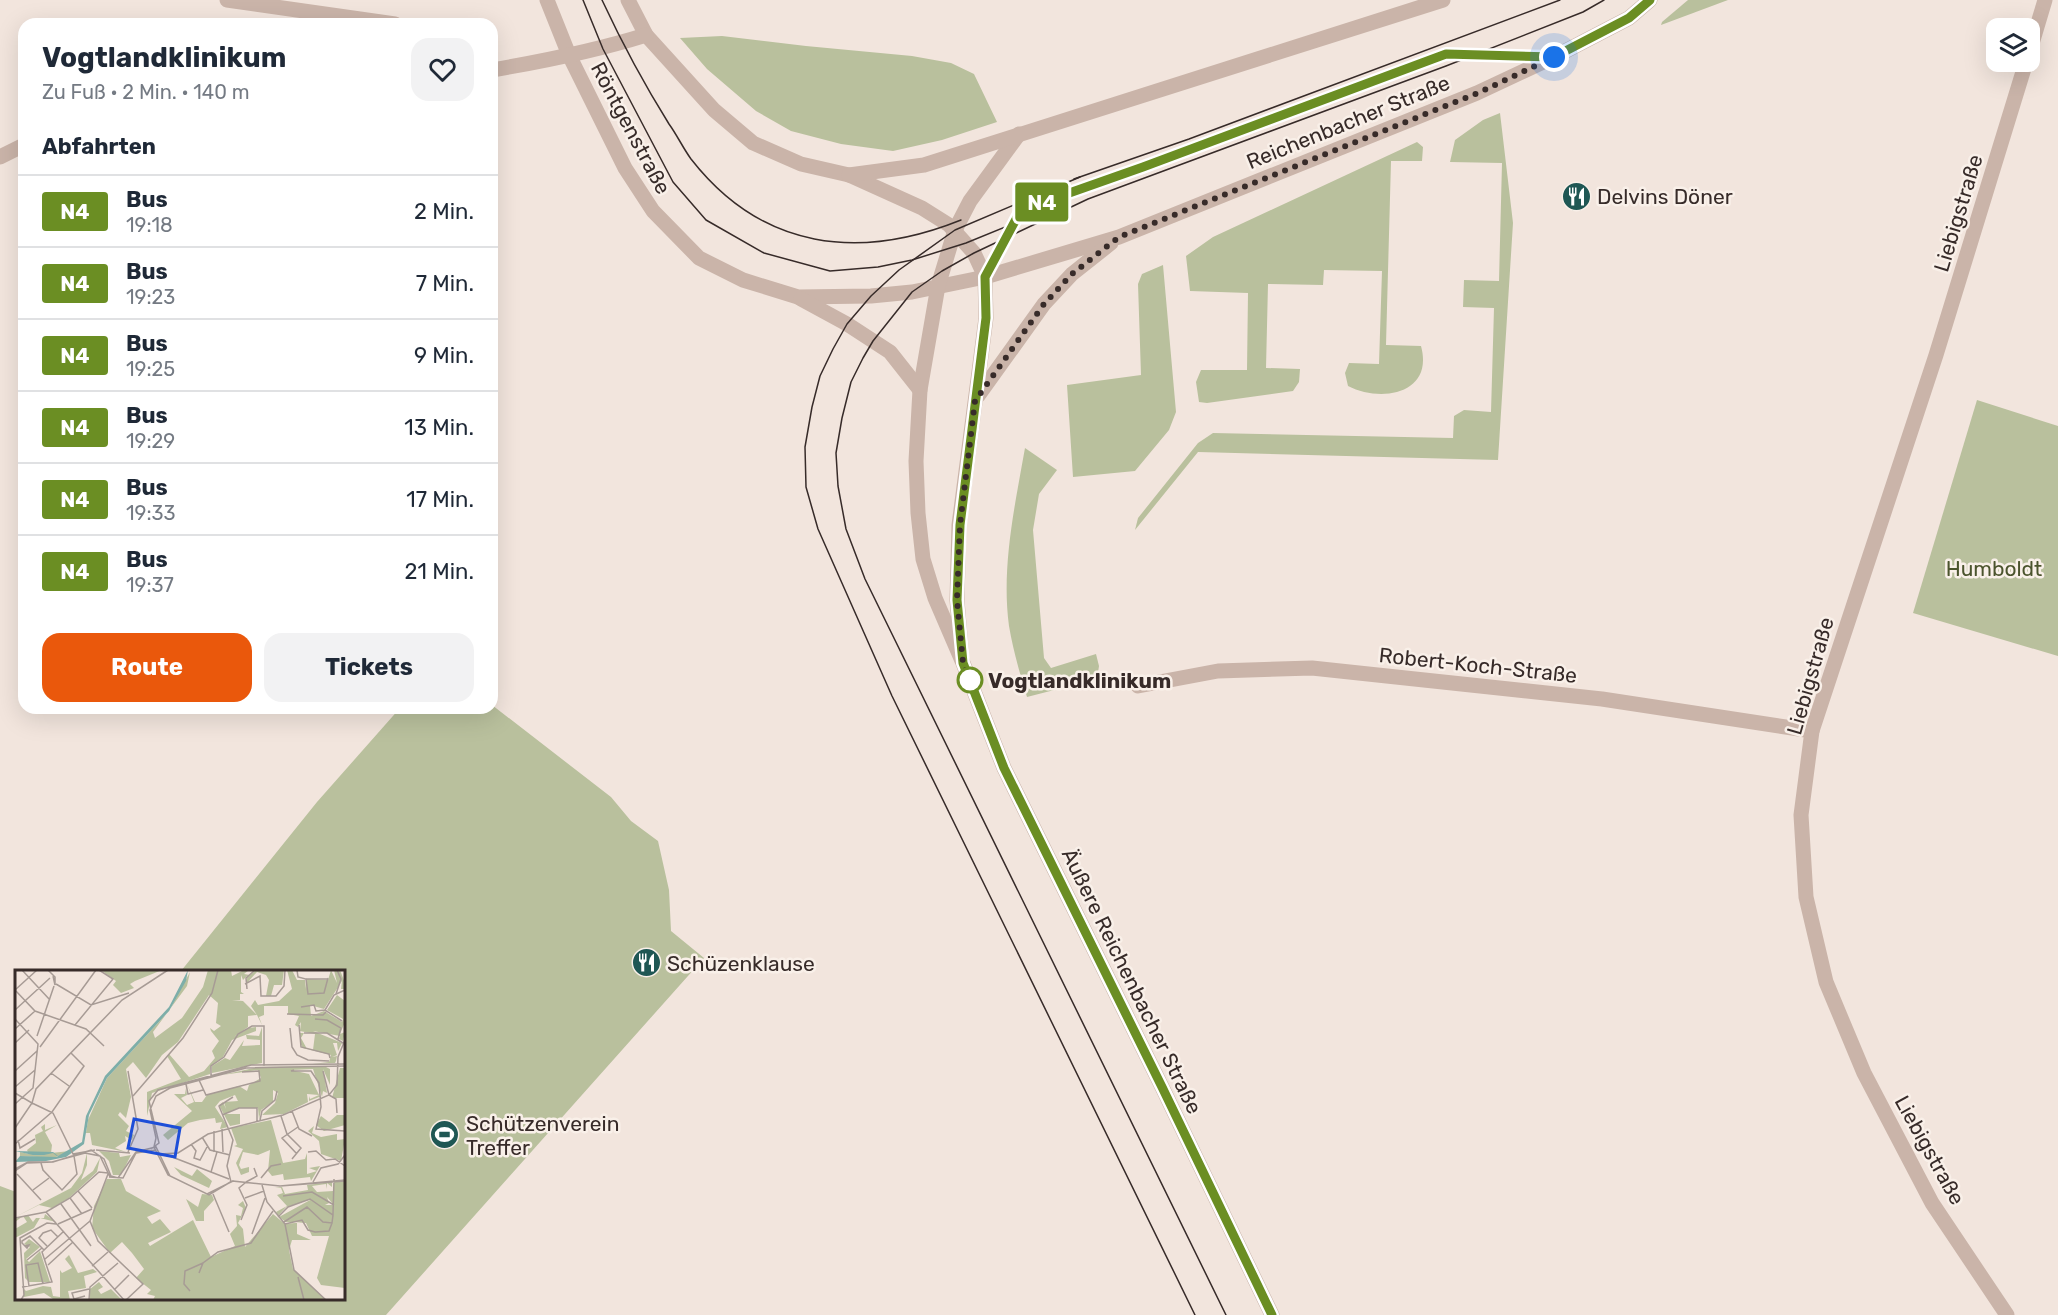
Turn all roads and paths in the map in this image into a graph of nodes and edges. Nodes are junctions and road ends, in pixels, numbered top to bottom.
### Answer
1 (227, 0) edge
2 (547, 0) edge
3 (628, 0) edge
4 (1443, 0) edge
5 (1650, 0) edge
6 (2045, 0) edge
7 (353, 18) edge
8 (2040, 18) edge
9 (646, 36) junction
10 (569, 55) junction
11 (498, 69) edge
12 (2023, 72) edge
13 (1019, 134) junction
14 (18, 148) edge
15 (0, 157) edge
16 (849, 175) junction
17 (955, 230) junction
18 (1119, 237) junction
19 (985, 277) junction
20 (938, 286) junction
21 (798, 297) junction
22 (920, 390) junction
23 (975, 401) junction
24 (963, 663) junction
25 (1138, 686) dead end
26 (1812, 731) junction
27 (1272, 1315) edge
28 (2007, 1315) edge

1 - 7 street
2 - 10 street, Röntgenstraße
3 - 9 street
4 - 13 street
5 - 18 street, Reichenbacher Straße
6 - 8 street
9 - 10 street
9 - 16 street
10 - 11 street
10 - 21 street, Röntgenstraße
12 - 26 street, Liebigstraße
13 - 16 street
13 - 17 street, Äußere Reichenbacher Straße
14 - 15 street
16 - 17 street
17 - 19 street, Äußere Reichenbacher Straße
17 - 20 street, Äußere Reichenbacher Straße
18 - 19 street, Röntgenstraße
18 - 23 street
19 - 20 street, Röntgenstraße
19 - 23 street, Äußere Reichenbacher Straße
20 - 21 street, Röntgenstraße
20 - 22 street, Äußere Reichenbacher Straße
21 - 22 street
22 - 24 street, Äußere Reichenbacher Straße
23 - 24 street, Äußere Reichenbacher Straße
24 - 27 street, Äußere Reichenbacher Straße
25 - 26 street, Robert-Koch-Straße
26 - 28 street, Liebigstraße

